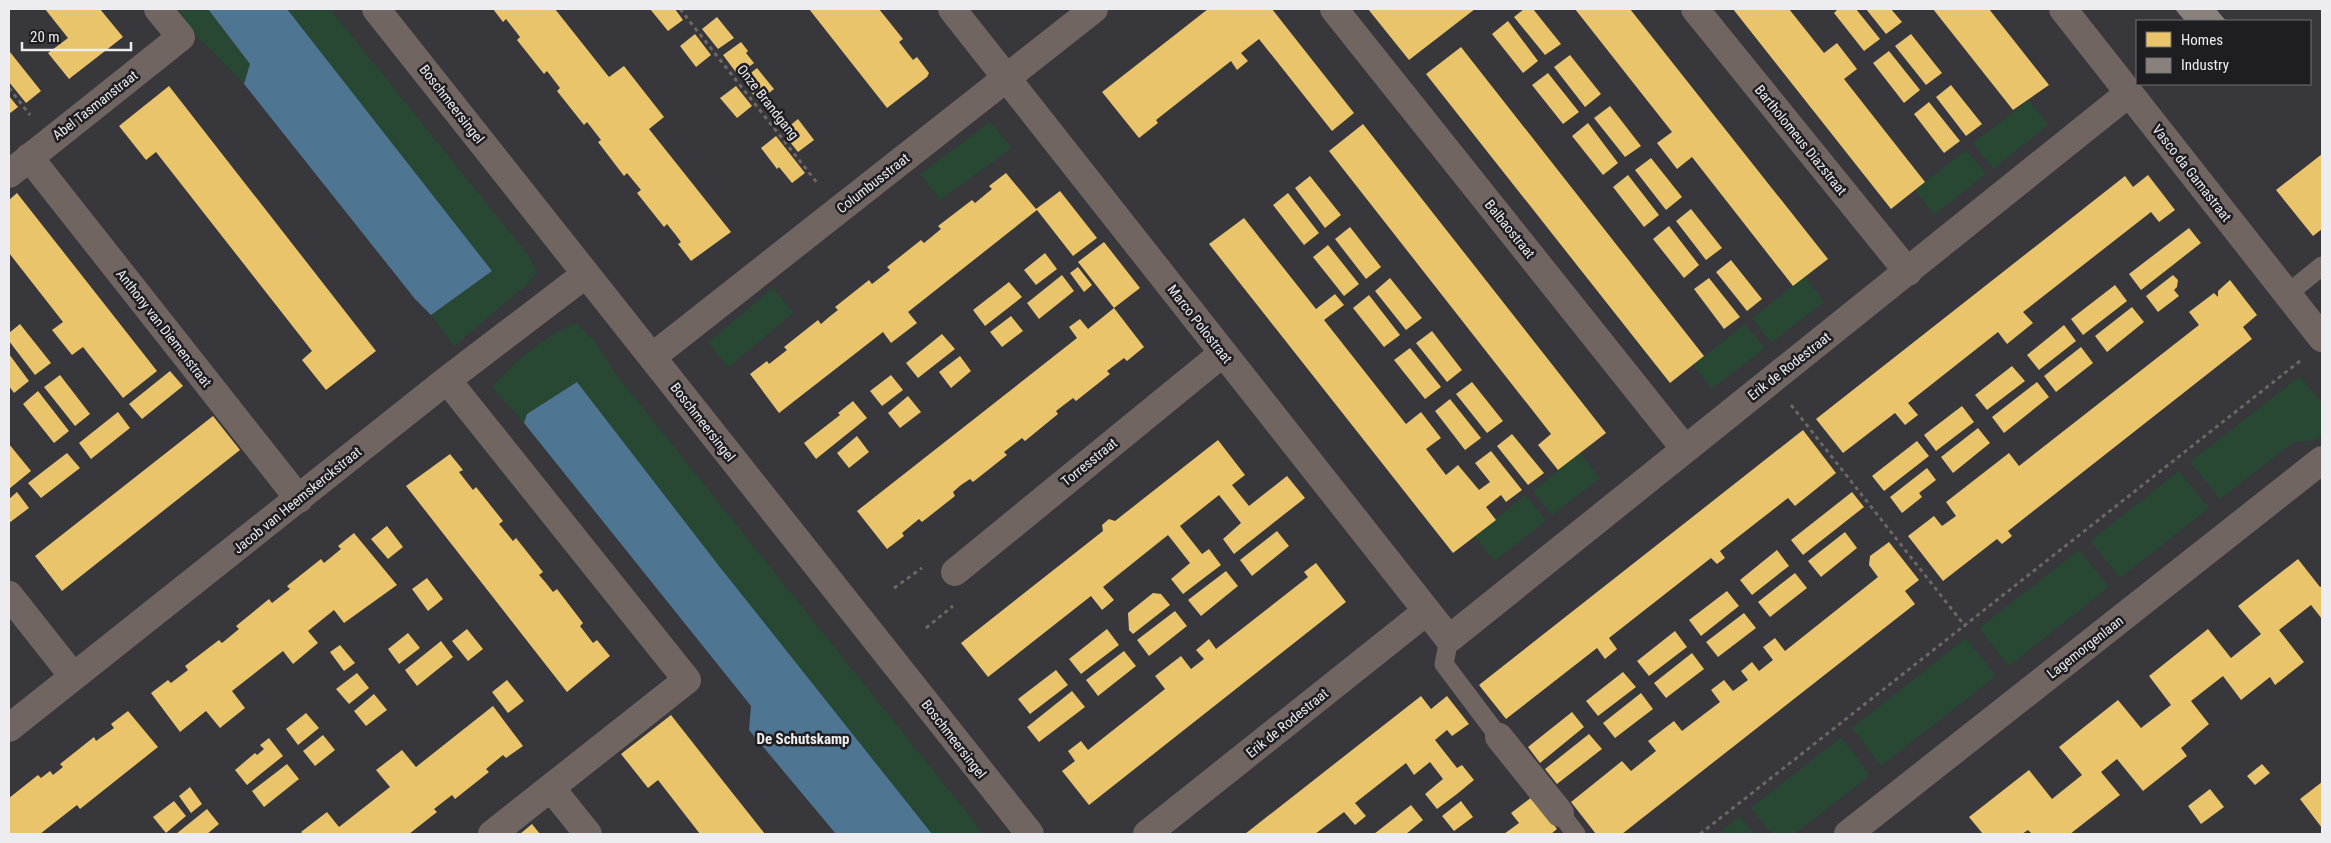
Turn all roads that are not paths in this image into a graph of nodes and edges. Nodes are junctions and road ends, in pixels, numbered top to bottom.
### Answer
1 (158, 9) edge
2 (376, 9) edge
3 (952, 9) edge
4 (1094, 9) edge
5 (1334, 9) edge
6 (1695, 9) edge
7 (2063, 9) edge
8 (1006, 78) junction
9 (2129, 92) junction
10 (19, 166) edge
11 (2322, 266) edge
12 (1908, 272) junction
13 (586, 274) junction
14 (2287, 294) junction
15 (2314, 347) edge
16 (1223, 353) junction
17 (652, 357) junction
18 (446, 380) junction
19 (1685, 450) junction
20 (2322, 460) edge
21 (299, 499) junction
22 (956, 572) dead end
23 (9, 595) edge
24 (1427, 611) junction
25 (1449, 639) junction
26 (73, 676) junction
27 (9, 728) edge
28 (1500, 737) joint
29 (551, 788) junction
30 (1560, 812) joint
31 (492, 834) edge
32 (588, 834) edge
33 (1030, 834) edge
34 (1147, 834) edge
35 (1576, 834) edge
36 (1848, 834) edge

1 - 10 street, Abel Tasmanstraat
2 - 13 street, Boschmeersingel
3 - 8 street, Marco Polostraat
4 - 8 street, Columbusstraat
5 - 19 street, Balbaostraat
6 - 12 street, Bartholomeus Diazstraat
7 - 9 street, Vasco da Gamastraat
8 - 16 street, Marco Polostraat
8 - 17 street, Columbusstraat
9 - 12 street, Erik de Rodestraat
9 - 14 street, Vasco da Gamastraat
10 - 21 street, Anthony van Diemenstraat
11 - 14 lane
12 - 19 street, Erik de Rodestraat
13 - 17 street, Boschmeersingel
13 - 18 street, Jacob van Heemskerckstraat
14 - 15 street, Vasco da Gamastraat
16 - 22 street, Torresstraat
16 - 24 street, Marco Polostraat
17 - 33 street, Boschmeersingel
18 - 21 street, Jacob van Heemskerckstraat
18 - 29 street
19 - 25 street, Erik de Rodestraat
20 - 36 street, Lagemorgenlaan
21 - 26 street, Jacob van Heemskerckstraat
23 - 26 street
24 - 25 street, Marco Polostraat
24 - 34 street, Erik de Rodestraat
25 - 28 lane
26 - 27 street, Jacob van Heemskerckstraat
28 - 30 street
29 - 31 street
29 - 32 street
30 - 35 lane

